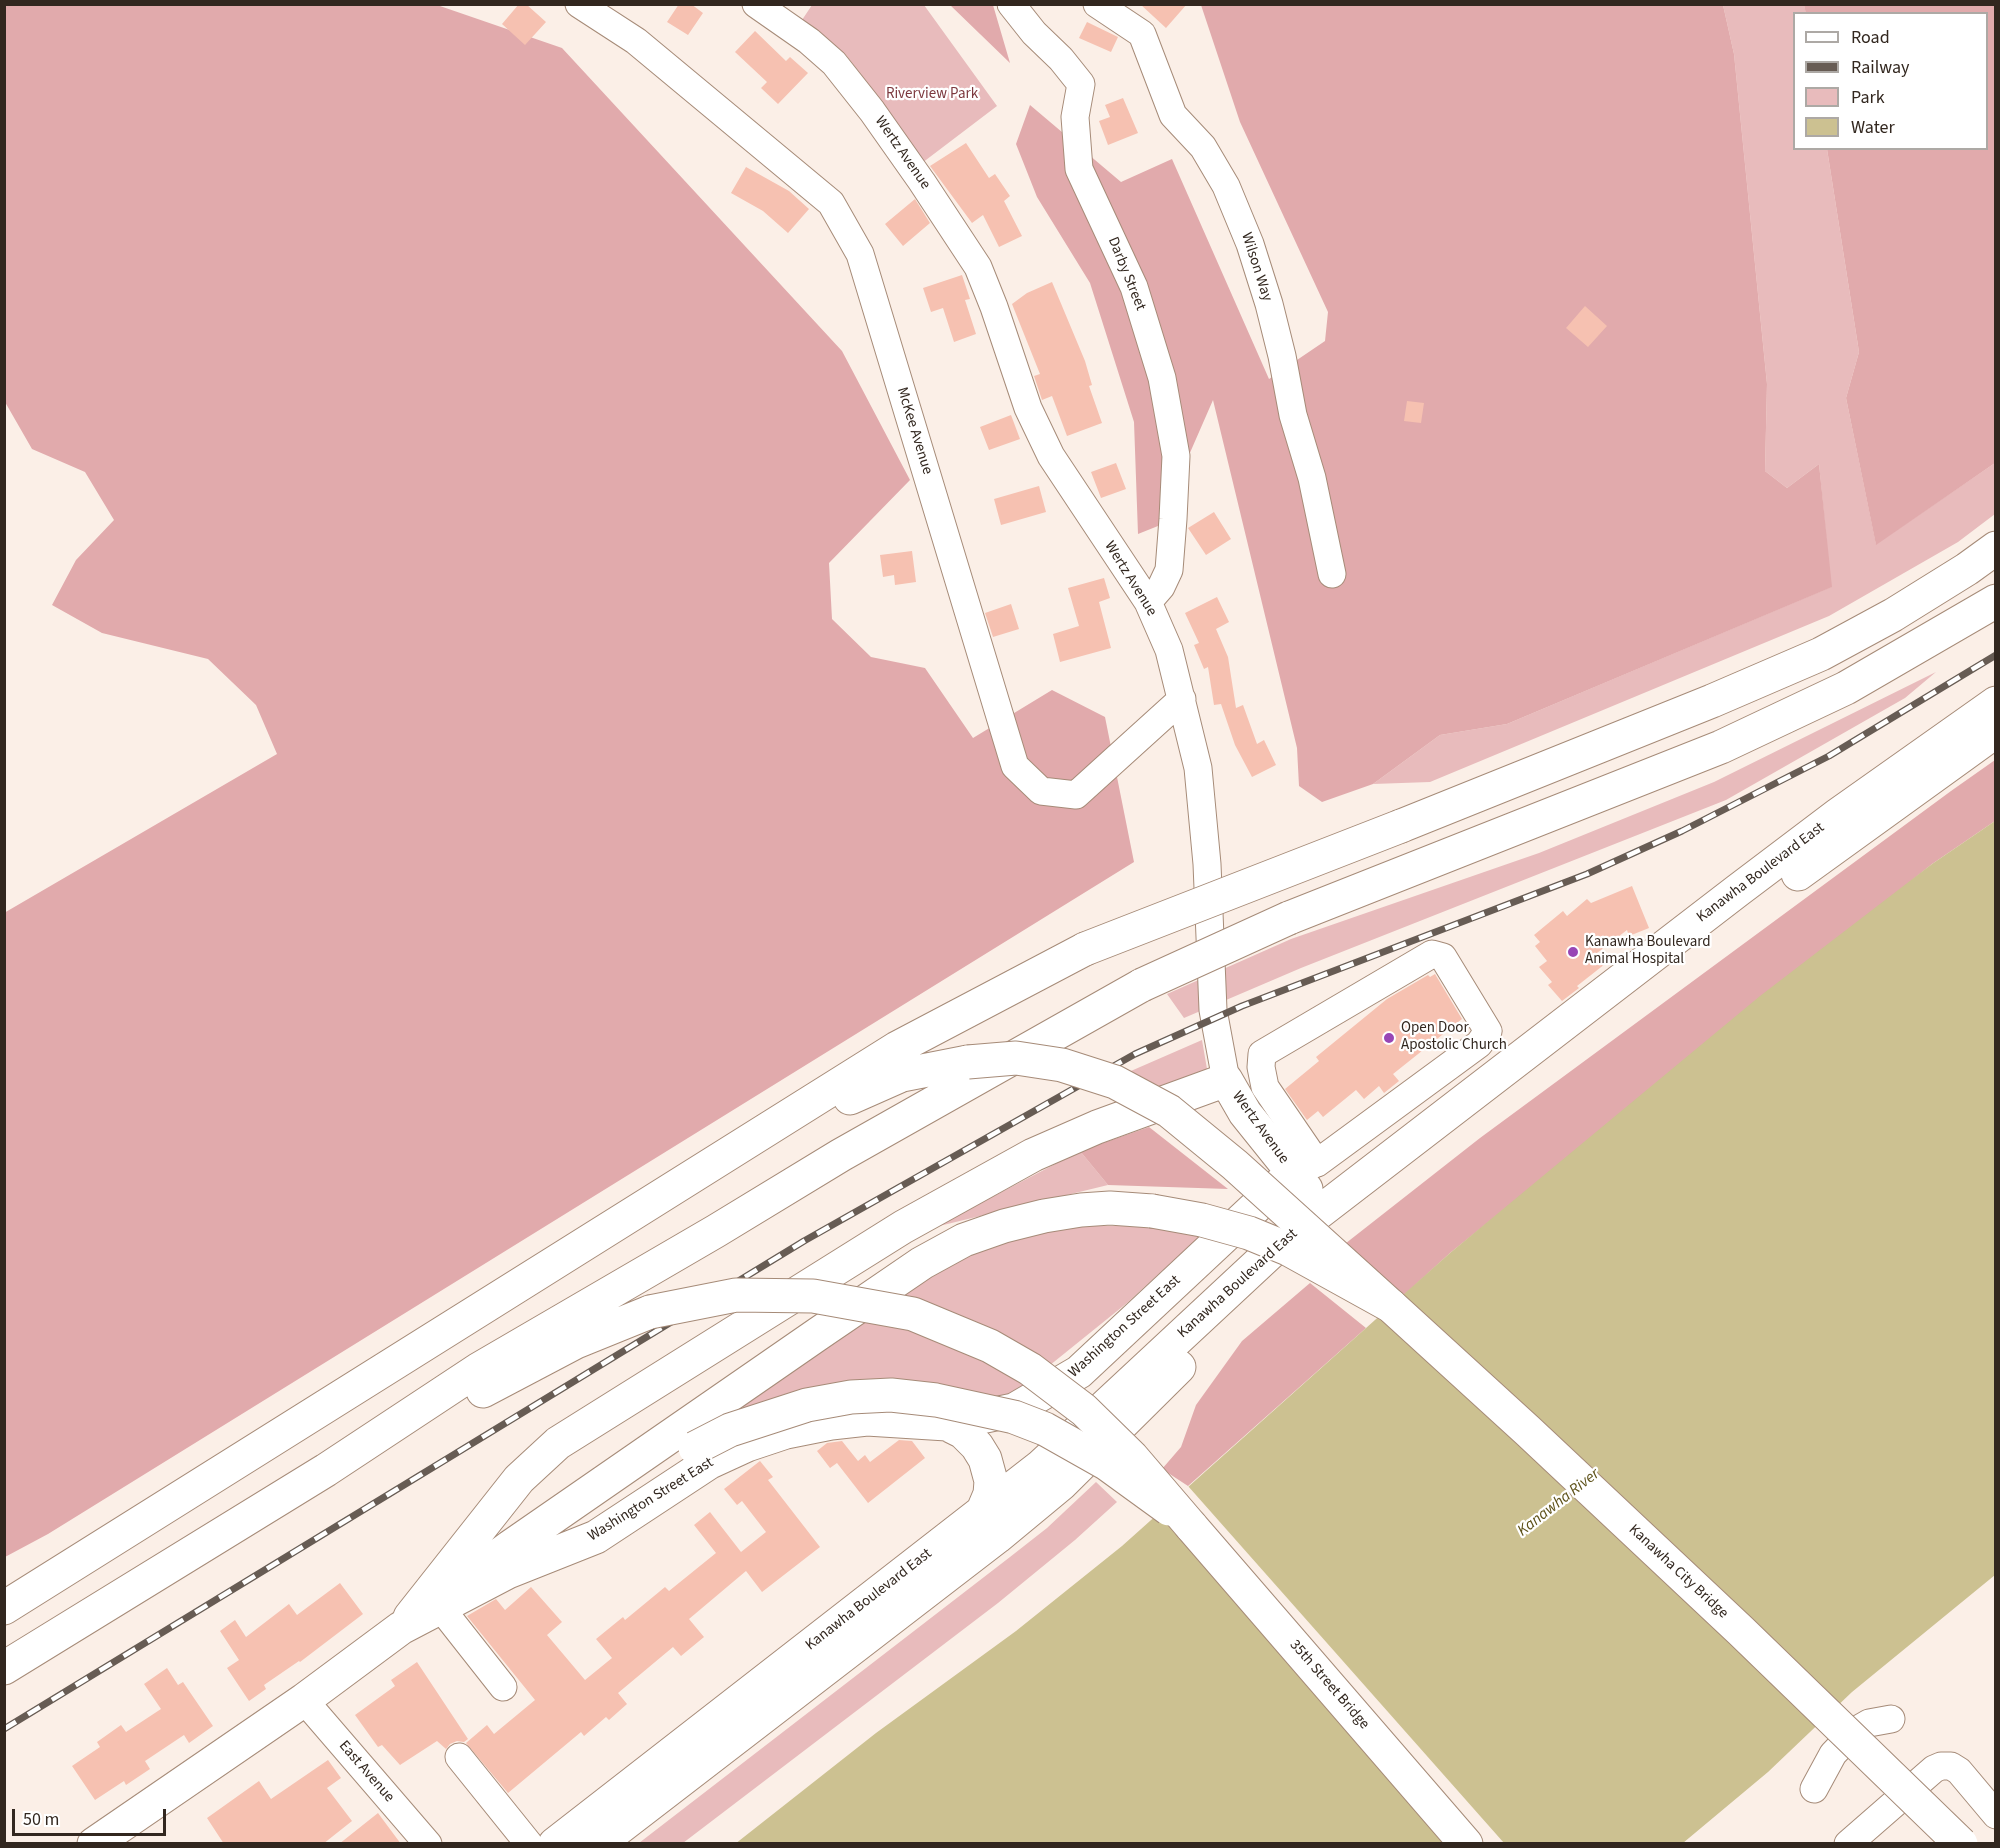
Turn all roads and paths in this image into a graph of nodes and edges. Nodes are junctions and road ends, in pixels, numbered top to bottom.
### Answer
1 (579, 4) edge
2 (756, 4) edge
3 (1011, 4) edge
4 (1097, 4) edge
5 (1995, 548) edge
6 (1332, 574) dead end
7 (1995, 601) edge
8 (1148, 602) junction
9 (1182, 699) junction
10 (1995, 702) edge
11 (1995, 731) edge
12 (1226, 1080) junction
13 (720, 1159) junction
14 (1304, 1168) junction
15 (1329, 1216) junction
16 (1391, 1306) junction
17 (947, 1424) junction
18 (326, 1470) junction
19 (982, 1513) junction
20 (1191, 1526) junction
21 (508, 1572) junction
22 (435, 1601) junction
23 (4, 1608) edge
24 (4, 1668) edge
25 (502, 1687) dead end
26 (304, 1700) junction
27 (1892, 1719) dead end
28 (459, 1757) dead end
29 (1814, 1789) dead end
30 (1995, 1815) edge
31 (94, 1844) edge
32 (428, 1844) edge
33 (529, 1844) edge
34 (555, 1844) edge
35 (598, 1844) edge
36 (1466, 1844) edge
37 (1848, 1844) edge
38 (1961, 1844) edge

1 - 9 street, McKee Avenue
2 - 8 street, Wertz Avenue
3 - 8 street, Darby Street
4 - 6 street, Wilson Way
5 - 13 main road, bridge
7 - 18 main road, bridge
8 - 9 street, Wertz Avenue
9 - 12 street, Wertz Avenue
10 - 15 main road, Kanawha Boulevard East
11 - 15 main road, Kanawha Boulevard East
12 - 14 main road, Wertz Avenue
12 - 22 main road
13 - 16 main road, bridge
13 - 23 main road
14 - 14 street
14 - 15 main road, Wertz Avenue
14 - 17 main road, Washington Street East
15 - 19 main road, Kanawha Boulevard East
15 - 35 main road, Kanawha Boulevard East
16 - 22 main road, bridge
16 - 38 main road, Kanawha City Bridge, bridge
17 - 19 main road
17 - 21 main road, Washington Street East
18 - 20 main road, bridge
18 - 24 main road
19 - 34 main road, Kanawha Boulevard East
20 - 21 main road, bridge
20 - 36 main road, 35th Street Bridge
21 - 22 main road, Washington Street East
22 - 25 street
22 - 26 main road
26 - 31 main road
26 - 32 street, East Avenue
27 - 29 street
28 - 33 street
30 - 37 street

